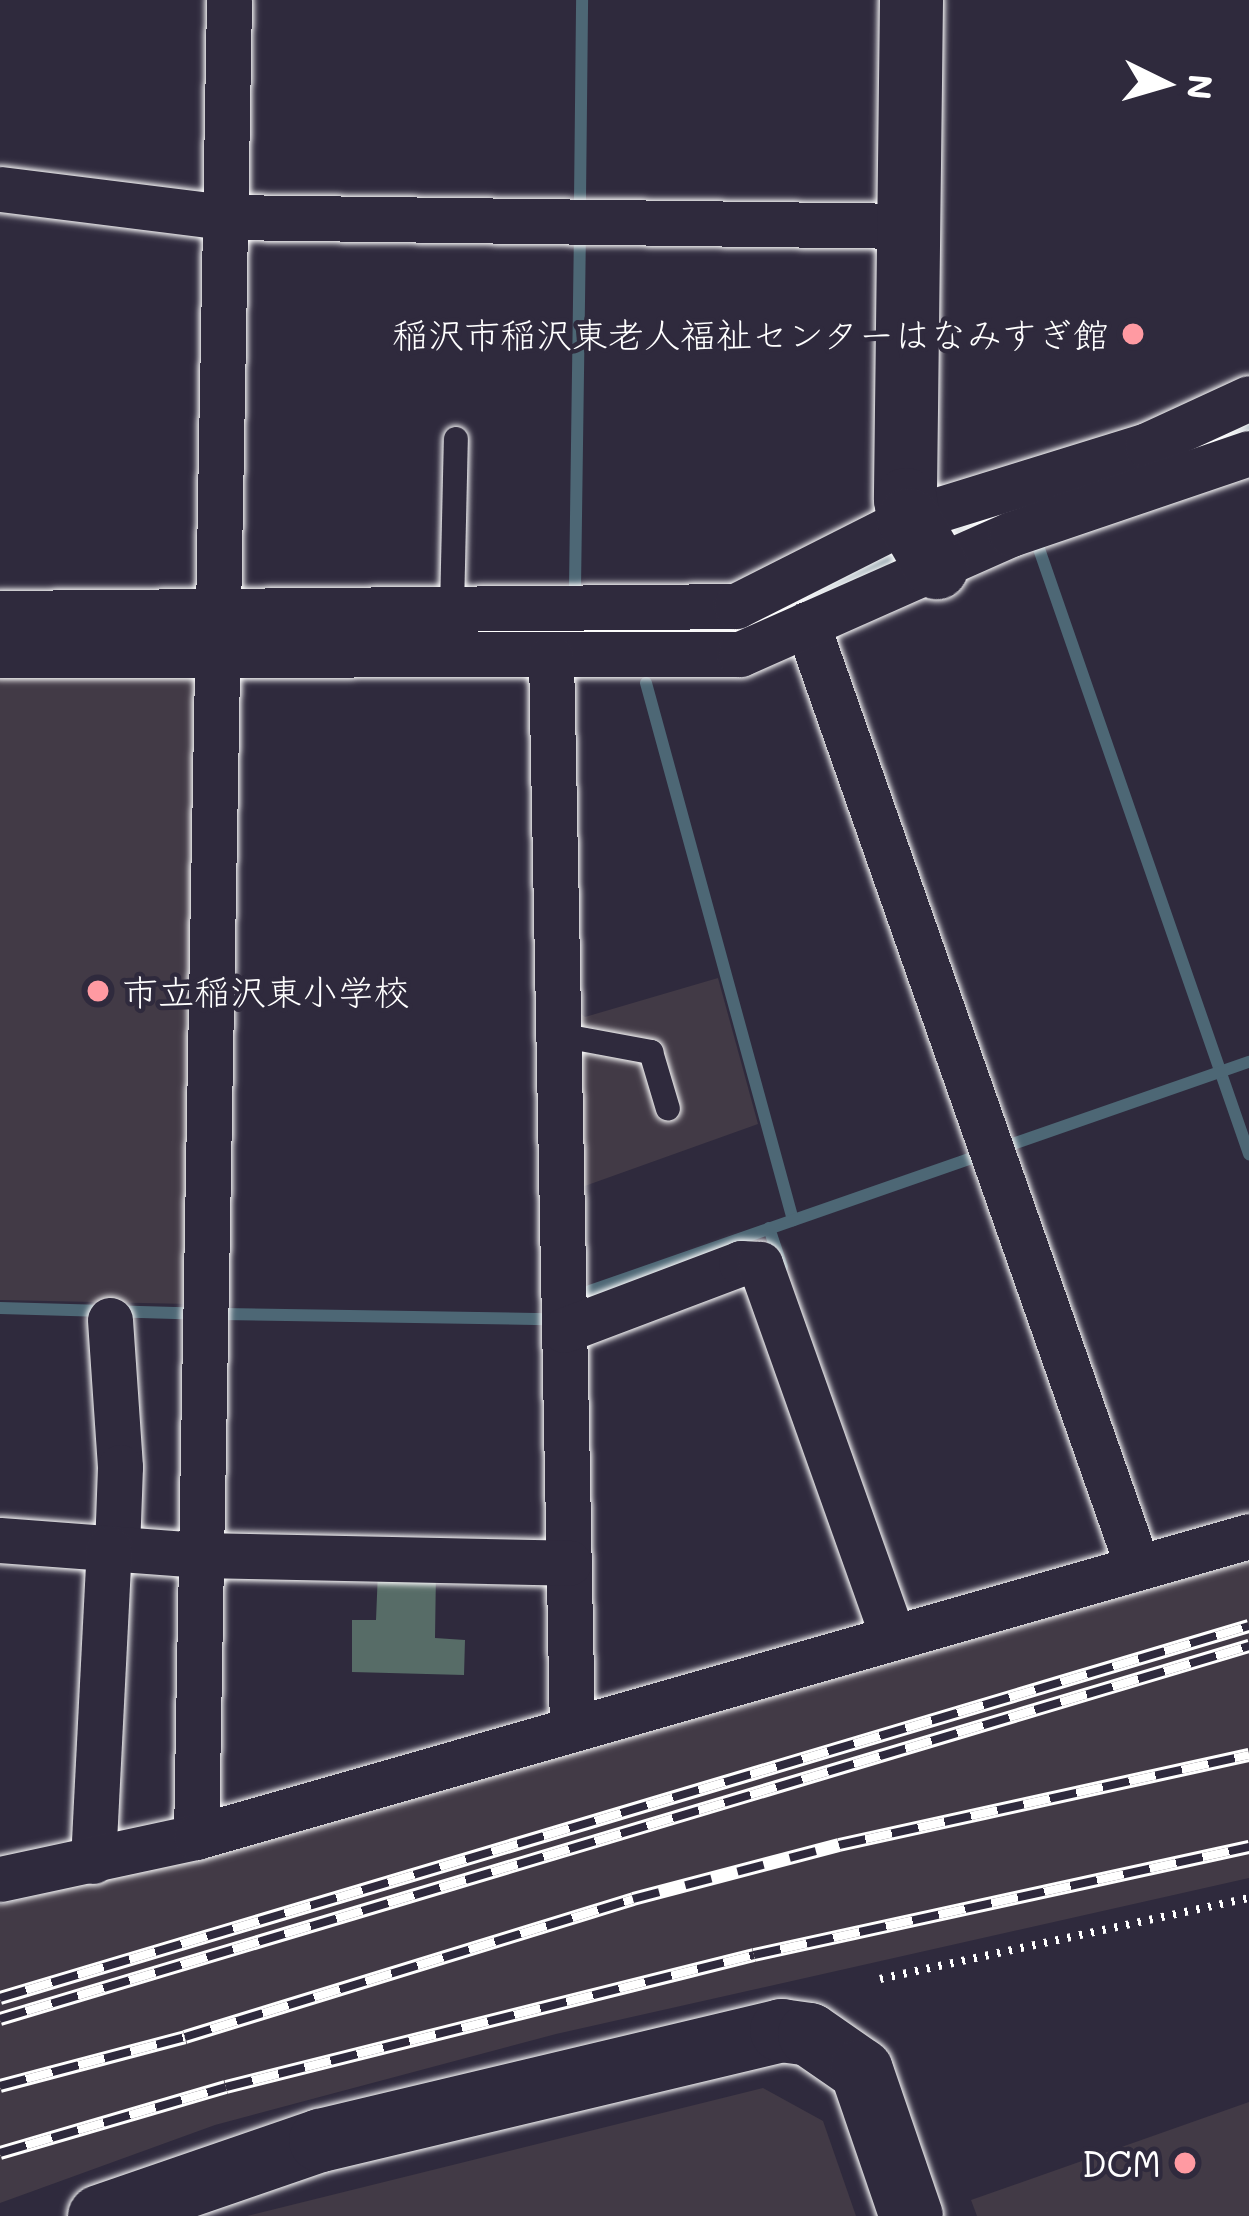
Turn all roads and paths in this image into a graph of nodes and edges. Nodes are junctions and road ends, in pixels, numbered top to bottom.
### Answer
1 (229, 0) edge
2 (911, 0) edge
3 (0, 189) edge
4 (225, 217) junction
5 (908, 226) junction
6 (1249, 398) edge
7 (456, 439) dead end
8 (1249, 452) edge
9 (922, 543) junction
10 (452, 608) junction
11 (0, 613) edge
12 (807, 625) junction
13 (216, 632) junction
14 (0, 655) edge
15 (551, 658) junction
16 (559, 1034) junction
17 (668, 1109) dead end
18 (110, 1320) dead end
19 (565, 1330) junction
20 (1249, 1536) edge
21 (0, 1540) edge
22 (113, 1549) junction
23 (201, 1555) junction
24 (569, 1563) junction
25 (1138, 1568) junction
26 (892, 1637) junction
27 (572, 1729) junction
28 (196, 1837) junction
29 (93, 1861) junction
30 (0, 1879) edge
31 (1249, 1898) edge
32 (880, 1979) dead end
33 (99, 2216) edge
34 (911, 2216) edge

1 - 4 street
2 - 5 street
3 - 4 street
4 - 5 street
4 - 13 street
5 - 9 street
6 - 9 street
7 - 10 lane
8 - 9 street
9 - 10 street
9 - 12 street
10 - 13 street
11 - 13 street
12 - 15 street
12 - 25 street
13 - 14 street
13 - 15 street
13 - 23 street
15 - 16 street
16 - 17 lane
16 - 19 street
18 - 22 street
19 - 24 street
19 - 26 street
20 - 25 street
21 - 22 street
22 - 23 street
22 - 29 street
23 - 24 street
23 - 28 street
24 - 27 street
25 - 26 street
26 - 27 street
27 - 28 street
28 - 29 street
29 - 30 street
31 - 32 path
33 - 34 street

